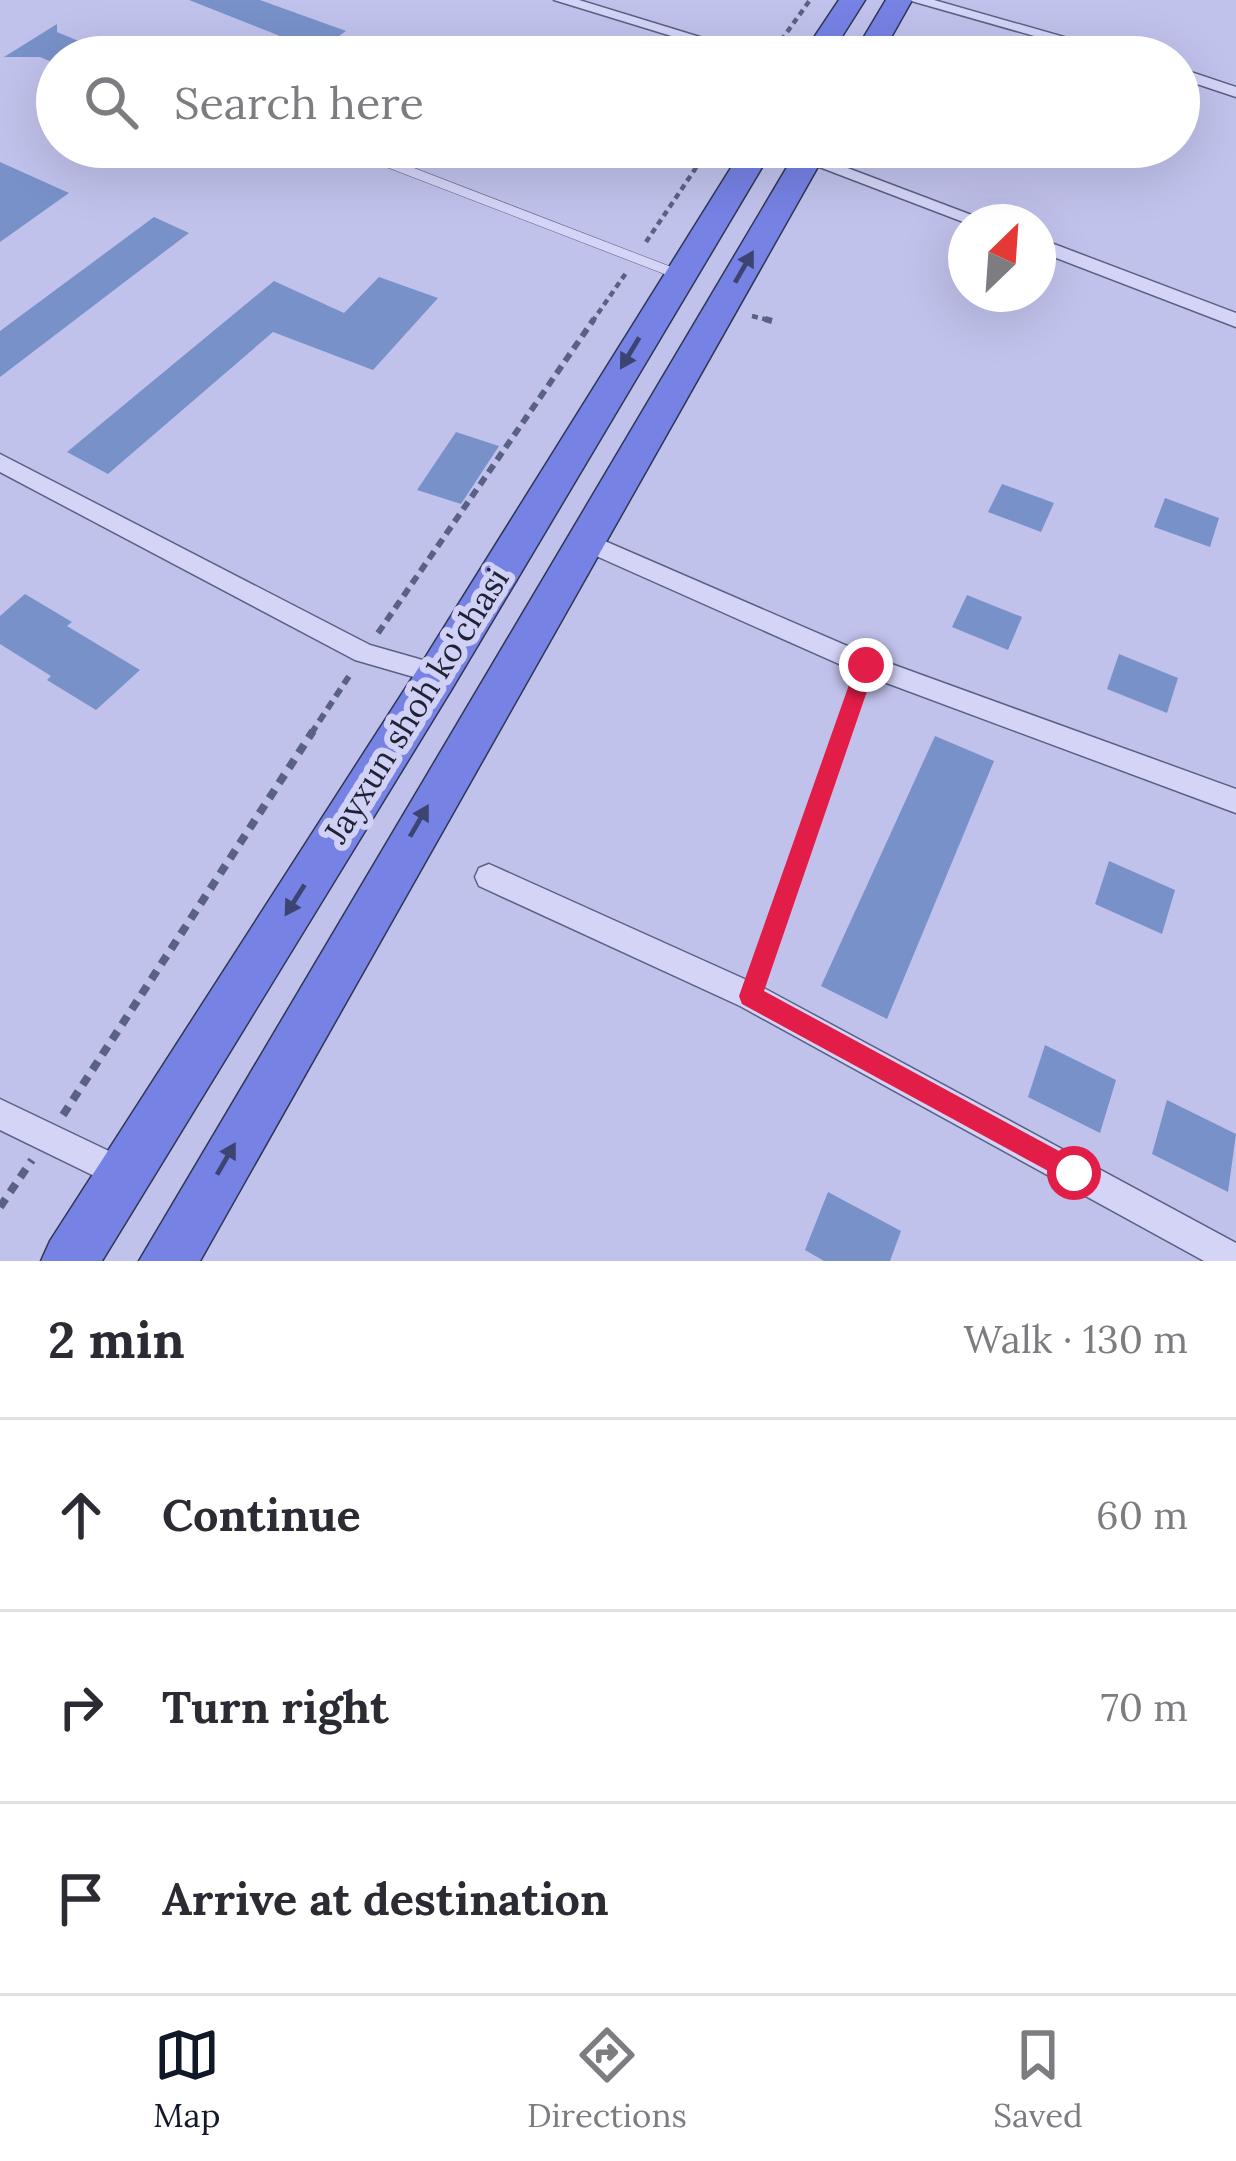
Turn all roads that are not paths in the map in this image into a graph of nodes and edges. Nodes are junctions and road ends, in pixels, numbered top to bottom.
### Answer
1 (562, 0) edge
2 (852, 0) edge
3 (899, 0) edge
4 (916, 0) edge
5 (685, 36) edge
6 (829, 36) edge
7 (878, 36) edge
8 (1049, 36) edge
9 (1200, 80) edge
10 (1236, 92) edge
11 (401, 168) edge
12 (746, 168) edge
13 (790, 168) edge
14 (845, 168) edge
15 (948, 209) edge
16 (1056, 251) edge
17 (679, 275) junction
18 (1236, 320) edge
19 (0, 462) edge
20 (584, 541) junction
21 (866, 665) junction
22 (438, 674) junction
23 (1236, 801) edge
24 (488, 877) dead end
25 (750, 996) junction
26 (0, 1114) edge
27 (122, 1174) junction
28 (186, 1254) edge
29 (70, 1261) edge
30 (1236, 1261) edge

1 - 5 street
2 - 6 highway
3 - 7 highway
4 - 8 street
9 - 10 street
11 - 17 lane
12 - 17 highway, Jayxun shoh ko'chasi
20 -> 13 highway, Jayxun shoh ko'chasi
14 - 15 street
16 - 18 street
17 -> 22 highway, Jayxun shoh ko'chasi
19 - 22 street
20 - 21 street
28 -> 20 highway, Jayxun shoh ko'chasi
21 - 23 street
21 - 25 lane
22 -> 27 highway, Jayxun shoh ko'chasi
24 - 25 street
25 - 30 street
26 - 27 street
27 - 29 highway, Jayxun shoh ko'chasi

